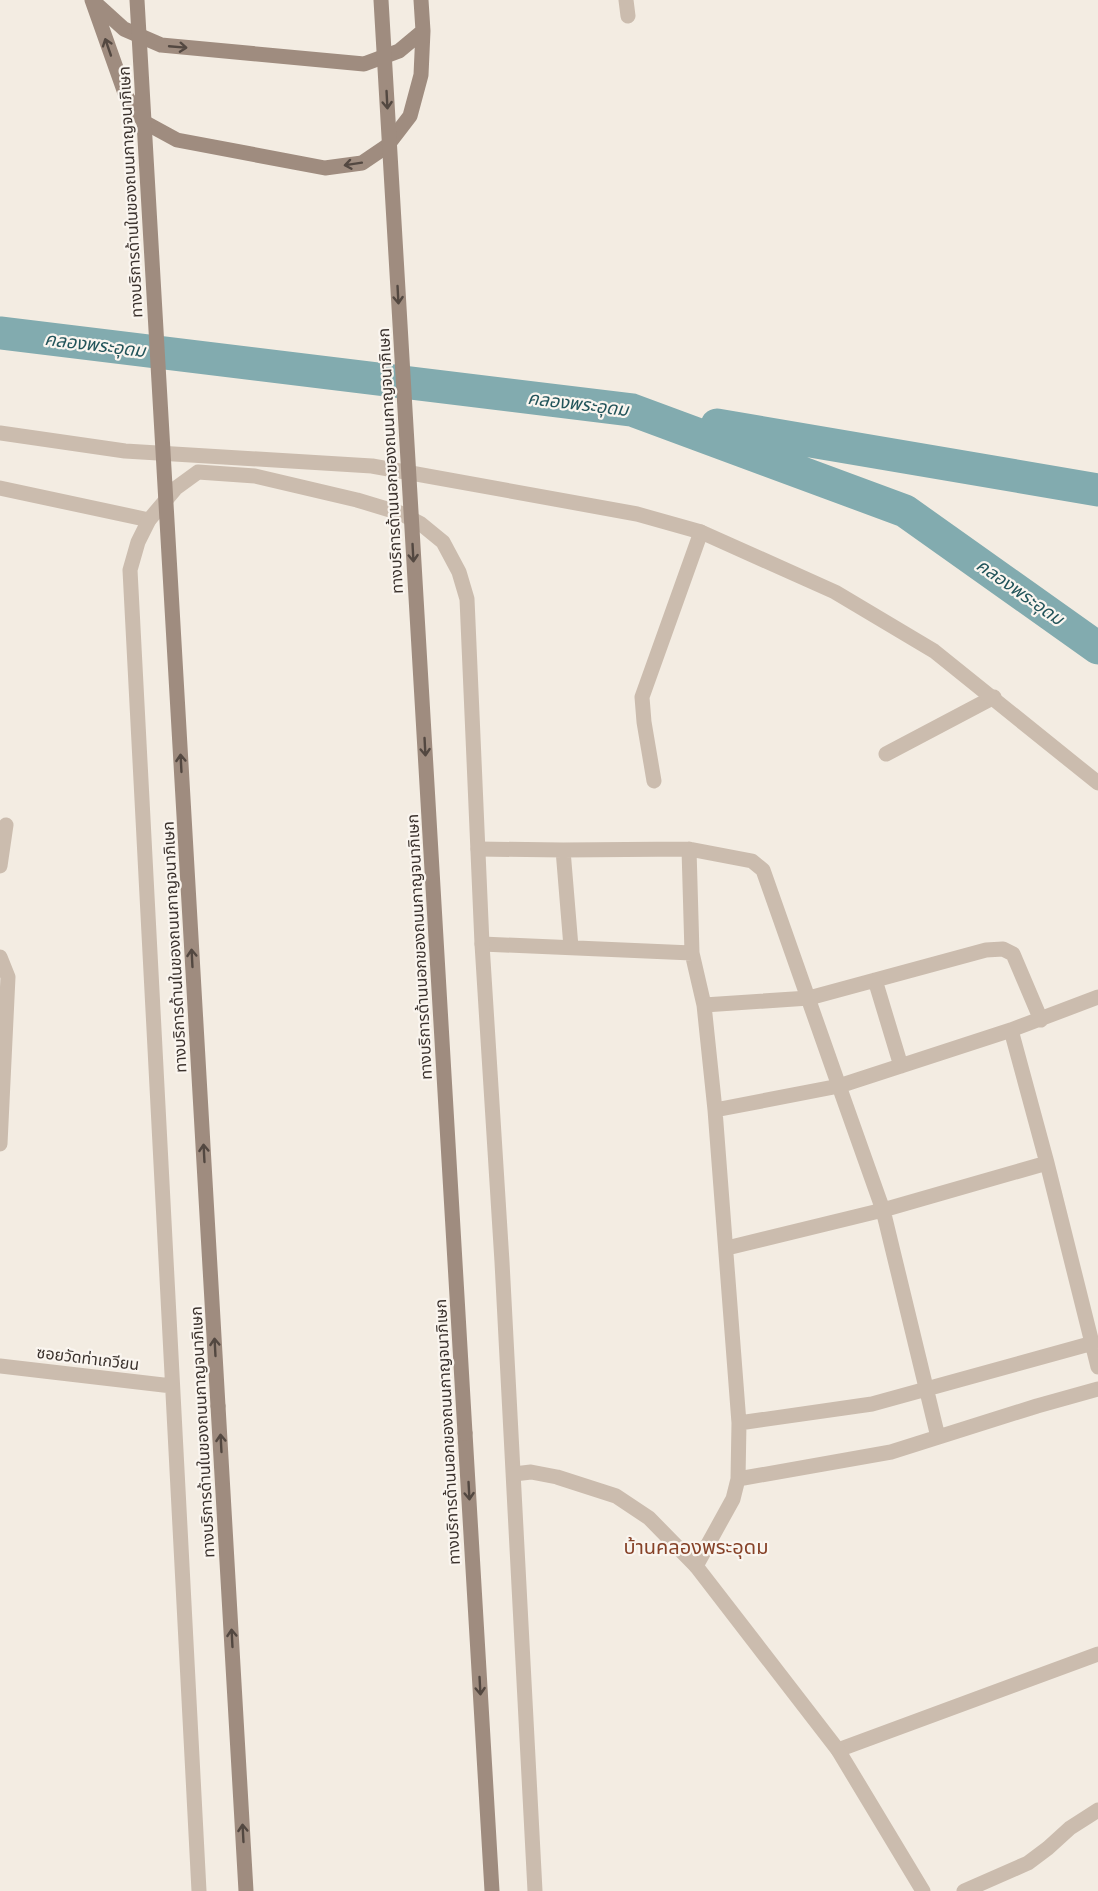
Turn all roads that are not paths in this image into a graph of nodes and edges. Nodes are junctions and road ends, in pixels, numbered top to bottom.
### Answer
1 (92, 0) edge
2 (137, 0) edge
3 (381, 0) edge
4 (421, 0) edge
5 (626, 0) edge
6 (628, 16) dead end
7 (423, 31) junction
8 (0, 433) edge
9 (0, 488) edge
10 (149, 520) junction
11 (701, 532) junction
12 (994, 697) junction
13 (886, 754) dead end
14 (654, 781) dead end
15 (1098, 783) edge
16 (6, 825) dead end
17 (478, 849) junction
18 (689, 849) junction
19 (563, 850) junction
20 (0, 866) edge
21 (482, 944) junction
22 (570, 947) junction
23 (692, 953) junction
24 (0, 957) edge
25 (875, 981) junction
26 (1098, 997) edge
27 (809, 998) junction
28 (704, 1005) junction
29 (1041, 1020) junction
30 (1011, 1030) junction
31 (901, 1066) junction
32 (839, 1086) junction
33 (715, 1110) junction
34 (0, 1144) edge
35 (1047, 1164) junction
36 (882, 1210) junction
37 (727, 1248) junction
38 (1093, 1342) junction
39 (0, 1366) edge
40 (1098, 1367) edge
41 (172, 1386) junction
42 (926, 1389) junction
43 (1098, 1389) edge
44 (739, 1423) junction
45 (938, 1437) junction
46 (514, 1474) junction
47 (738, 1479) junction
48 (696, 1566) junction
49 (1098, 1654) edge
50 (838, 1750) junction
51 (1098, 1810) edge
52 (199, 1891) edge
53 (246, 1891) edge
54 (492, 1891) edge
55 (535, 1891) edge
56 (923, 1891) edge
57 (964, 1891) edge

1 -> 7 main road
7 -> 1 main road
53 -> 2 main road, ทางบริการด้านในของถนนกาญจนาภิเษก, bridge
3 -> 54 main road, ทางบริการด้านนอกของถนนกาญจนาภิเษก, bridge
4 - 7 main road
5 - 6 street
8 - 11 street
9 - 10 street
10 - 17 street
10 - 41 street
11 - 12 street
11 - 14 street
12 - 13 street
12 - 15 street
16 - 20 street
17 - 19 street
17 - 21 street
18 - 19 street
18 - 23 street
18 - 27 street
19 - 22 street
21 - 22 street
21 - 46 street
22 - 23 street
23 - 28 street
24 - 34 street
25 - 27 street
25 - 29 street
25 - 31 street
26 - 29 street
27 - 28 street
27 - 32 street
28 - 33 street
29 - 30 street
30 - 31 street
30 - 35 street
31 - 32 street
32 - 33 street
32 - 36 street
33 - 37 street
35 - 36 street
35 - 38 street
36 - 37 street
36 - 42 street
37 - 44 street
38 - 40 street
38 - 42 street
39 - 41 street, ซอยวัดท่าเกวียน
41 - 52 street
42 - 44 street
42 - 45 street
43 - 45 street
44 - 47 street
45 - 47 street
46 - 48 street
46 - 55 street
47 - 48 street
48 - 50 street
49 - 50 street
50 - 56 street
51 - 57 street

